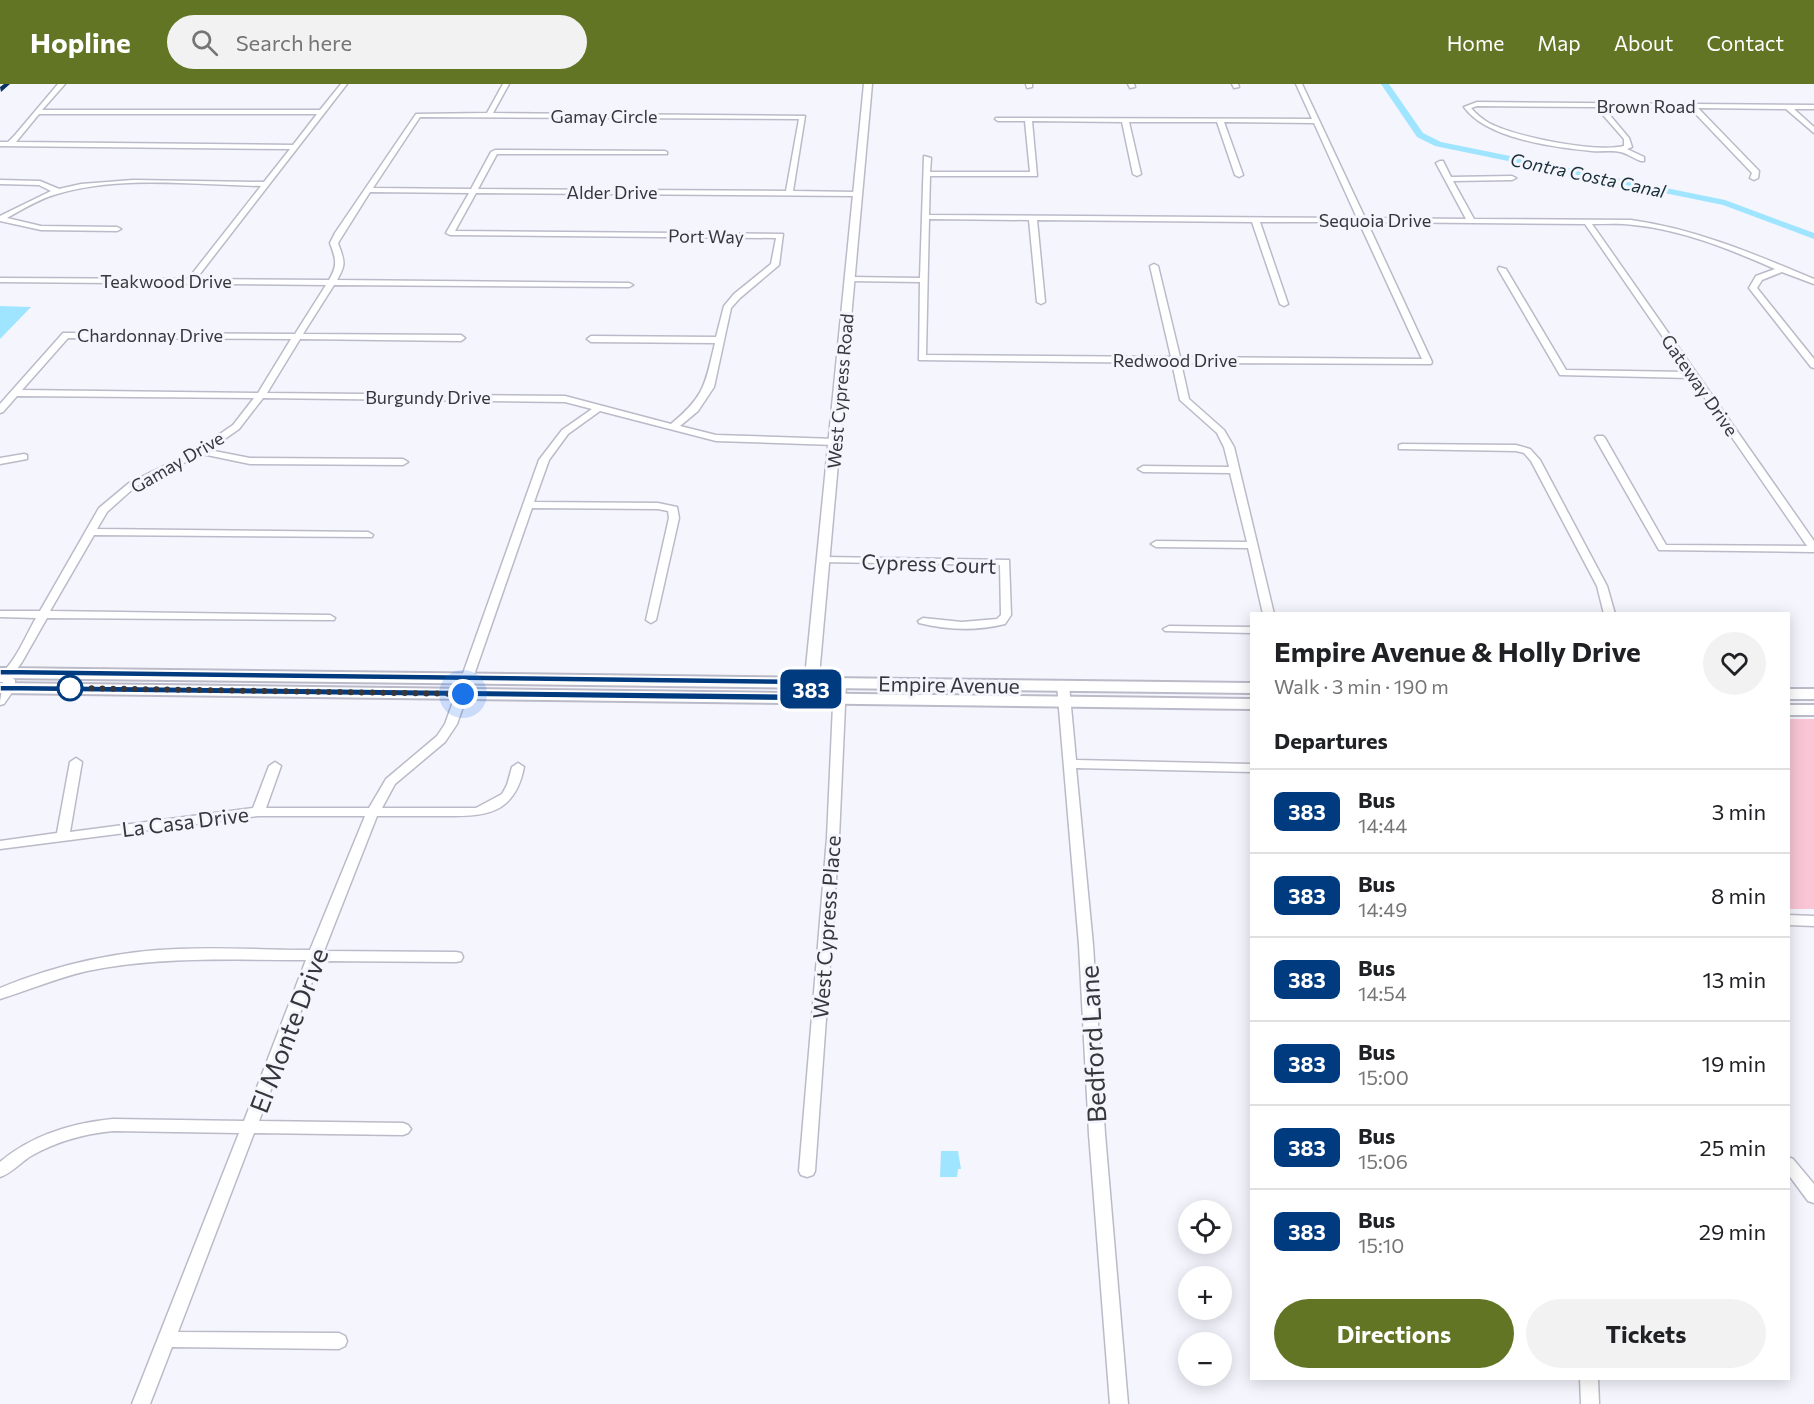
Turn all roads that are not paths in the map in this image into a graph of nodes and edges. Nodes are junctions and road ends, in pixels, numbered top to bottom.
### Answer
1 (62, 84) edge
2 (344, 84) edge
3 (506, 84) edge
4 (868, 84) edge
5 (1299, 84) edge
6 (1598, 105) junction
7 (1692, 106) junction
8 (1788, 107) junction
9 (1814, 107) edge
10 (37, 112) junction
11 (322, 112) junction
12 (489, 115) junction
13 (998, 119) dead end
14 (1028, 119) junction
15 (1125, 119) junction
16 (1220, 120) junction
17 (1316, 121) junction
18 (1814, 131) edge
19 (0, 144) edge
20 (10, 144) junction
21 (295, 147) junction
22 (1622, 150) junction
23 (665, 153) dead end
24 (927, 158) dead end
25 (1641, 159) dead end
26 (1440, 163) dead end
27 (927, 174) junction
28 (1137, 174) dead end
29 (1239, 175) dead end
30 (1512, 178) dead end
31 (1754, 178) dead end
32 (1447, 179) junction
33 (0, 182) edge
34 (266, 184) junction
35 (368, 190) junction
36 (58, 191) junction
37 (473, 191) junction
38 (789, 193) junction
39 (857, 194) junction
40 (926, 217) junction
41 (1033, 218) junction
42 (0, 219) edge
43 (1255, 219) junction
44 (1363, 220) junction
45 (1471, 221) junction
46 (1587, 222) junction
47 (117, 230) dead end
48 (1154, 266) dead end
49 (1502, 269) dead end
50 (1780, 269) junction
51 (850, 279) junction
52 (0, 280) edge
53 (924, 280) junction
54 (190, 282) junction
55 (1814, 282) edge
56 (331, 283) junction
57 (629, 285) dead end
58 (1041, 302) dead end
59 (1284, 304) dead end
60 (298, 337) junction
61 (461, 338) dead end
62 (591, 339) dead end
63 (719, 340) junction
64 (1174, 360) junction
65 (1814, 365) edge
66 (1693, 375) junction
67 (16, 393) junction
68 (261, 395) junction
69 (600, 407) junction
70 (0, 410) edge
71 (673, 427) junction
72 (1600, 438) dead end
73 (835, 442) junction
74 (1402, 447) dead end
75 (201, 451) junction
76 (24, 457) dead end
77 (0, 461) edge
78 (403, 462) dead end
79 (1143, 469) dead end
80 (1235, 470) junction
81 (529, 505) junction
82 (89, 532) junction
83 (368, 535) dead end
84 (1156, 544) dead end
85 (1252, 545) junction
86 (1814, 549) edge
87 (824, 560) junction
88 (1269, 612) edge
89 (1609, 612) edge
90 (0, 614) edge
91 (44, 614) junction
92 (330, 618) dead end
93 (651, 620) dead end
94 (923, 621) dead end
95 (1169, 630) dead end
96 (1250, 630) edge
97 (4, 680) edge
98 (466, 686) junction
99 (1250, 688) edge
100 (811, 690) junction
101 (840, 690) junction
102 (1063, 693) junction
103 (1790, 694) edge
104 (1814, 694) edge
105 (0, 701) edge
106 (1250, 704) edge
107 (1790, 710) edge
108 (1814, 710) edge
109 (76, 762) dead end
110 (1070, 764) junction
111 (275, 766) dead end
112 (518, 767) dead end
113 (1250, 768) edge
114 (258, 812) junction
115 (371, 813) junction
116 (63, 836) junction
117 (0, 845) edge
118 (1790, 920) edge
119 (1814, 921) edge
120 (316, 956) junction
121 (456, 957) dead end
122 (0, 994) edge
123 (250, 1127) junction
124 (403, 1129) dead end
125 (1790, 1166) edge
126 (807, 1171) dead end
127 (0, 1172) edge
128 (1814, 1197) edge
129 (167, 1339) junction
130 (339, 1341) dead end
131 (1589, 1380) edge
132 (141, 1404) edge
133 (1119, 1404) edge
134 (1590, 1404) edge

1 - 10 street
2 - 11 street
3 - 12 street
4 - 39 street, West Cypress Road
5 - 17 street
6 - 7 street, Brown Road
6 - 22 street
6 - 22 street, Brown Road
7 - 8 street, Brown Road
7 - 31 street
8 - 9 street, Brown Road
8 - 18 street
10 - 11 street
10 - 20 street
11 - 21 street
12 - 35 street, Gamay Circle
12 - 38 street, Gamay Circle
13 - 14 street
14 - 15 street
14 - 27 street
15 - 16 street
15 - 28 street
16 - 17 street
16 - 29 street
17 - 44 street
19 - 20 street
20 - 21 street
21 - 34 street
22 - 25 street
23 - 37 street
24 - 27 street
26 - 32 street
27 - 40 street
30 - 32 street
32 - 45 street
33 - 36 street
34 - 36 street
34 - 54 street
35 - 37 street, Alder Drive
35 - 56 street, Gamay Drive
36 - 42 street
37 - 38 street, Alder Drive
37 - 63 street, Port Way
38 - 39 street, Alder Drive
39 - 51 street, West Cypress Road
40 - 41 street, Sequoia Drive
40 - 53 street
41 - 43 street, Sequoia Drive
41 - 58 street
42 - 47 street
43 - 44 street, Sequoia Drive
43 - 59 street
44 - 45 street, Sequoia Drive
44 - 64 street, Redwood Drive
45 - 46 street, Sequoia Drive
46 - 50 street, Sequoia Drive
46 - 66 street, Gateway Drive
48 - 64 street
49 - 66 street
50 - 55 street, Sequoia Drive
50 - 65 street
51 - 53 street
51 - 73 street, West Cypress Road
52 - 54 street, Teakwood Drive
53 - 64 street, Redwood Drive
54 - 56 street, Teakwood Drive
56 - 57 street, Teakwood Drive
56 - 60 street, Gamay Drive
60 - 61 street, Chardonnay Drive
60 - 67 street, Chardonnay Drive
60 - 68 street, Gamay Drive
62 - 63 street
63 - 71 street, Port Way
64 - 80 street
66 - 86 street, Gateway Drive
67 - 68 street, Burgundy Drive
67 - 70 street, Chardonnay Drive
68 - 69 street, Burgundy Drive
68 - 75 street, Gamay Drive
69 - 71 street, Burgundy Drive
69 - 81 street, El Monte Drive
71 - 73 street, Burgundy Drive
72 - 86 street
73 - 87 street, West Cypress Road
74 - 89 street
75 - 78 street
75 - 82 street, Gamay Drive
76 - 77 street
79 - 80 street
80 - 85 street
81 - 93 street
81 - 98 street, El Monte Drive
82 - 83 street
82 - 91 street, Gamay Drive
84 - 85 street
85 - 88 street
87 - 94 street, Cypress Court
87 - 100 street, West Cypress Road
90 - 91 street
91 - 92 street
91 - 97 street, Gamay Drive
95 - 96 street
97 - 98 main road, Empire Avenue
97 - 105 street, Gamay Drive
98 - 100 main road, Empire Avenue
98 - 115 street, El Monte Drive
99 - 102 main road, Empire Avenue
100 - 101 main road, Empire Avenue
101 - 102 main road, Empire Avenue
101 - 126 street, West Cypress Place
102 - 106 main road, Empire Avenue
102 - 110 street, Bedford Lane
103 - 104 main road
107 - 108 main road
109 - 116 street
110 - 113 street
110 - 133 street, Bedford Lane
111 - 114 street
112 - 115 street, La Casa Drive
114 - 115 street, La Casa Drive
114 - 116 street, La Casa Drive
115 - 120 street, El Monte Drive
116 - 117 street, La Casa Drive
118 - 119 street
120 - 121 street
120 - 122 street
120 - 123 street, El Monte Drive
123 - 124 street
123 - 127 street
123 - 129 street, El Monte Drive
125 - 128 street
129 - 130 street
129 - 132 street, El Monte Drive
131 - 134 street

